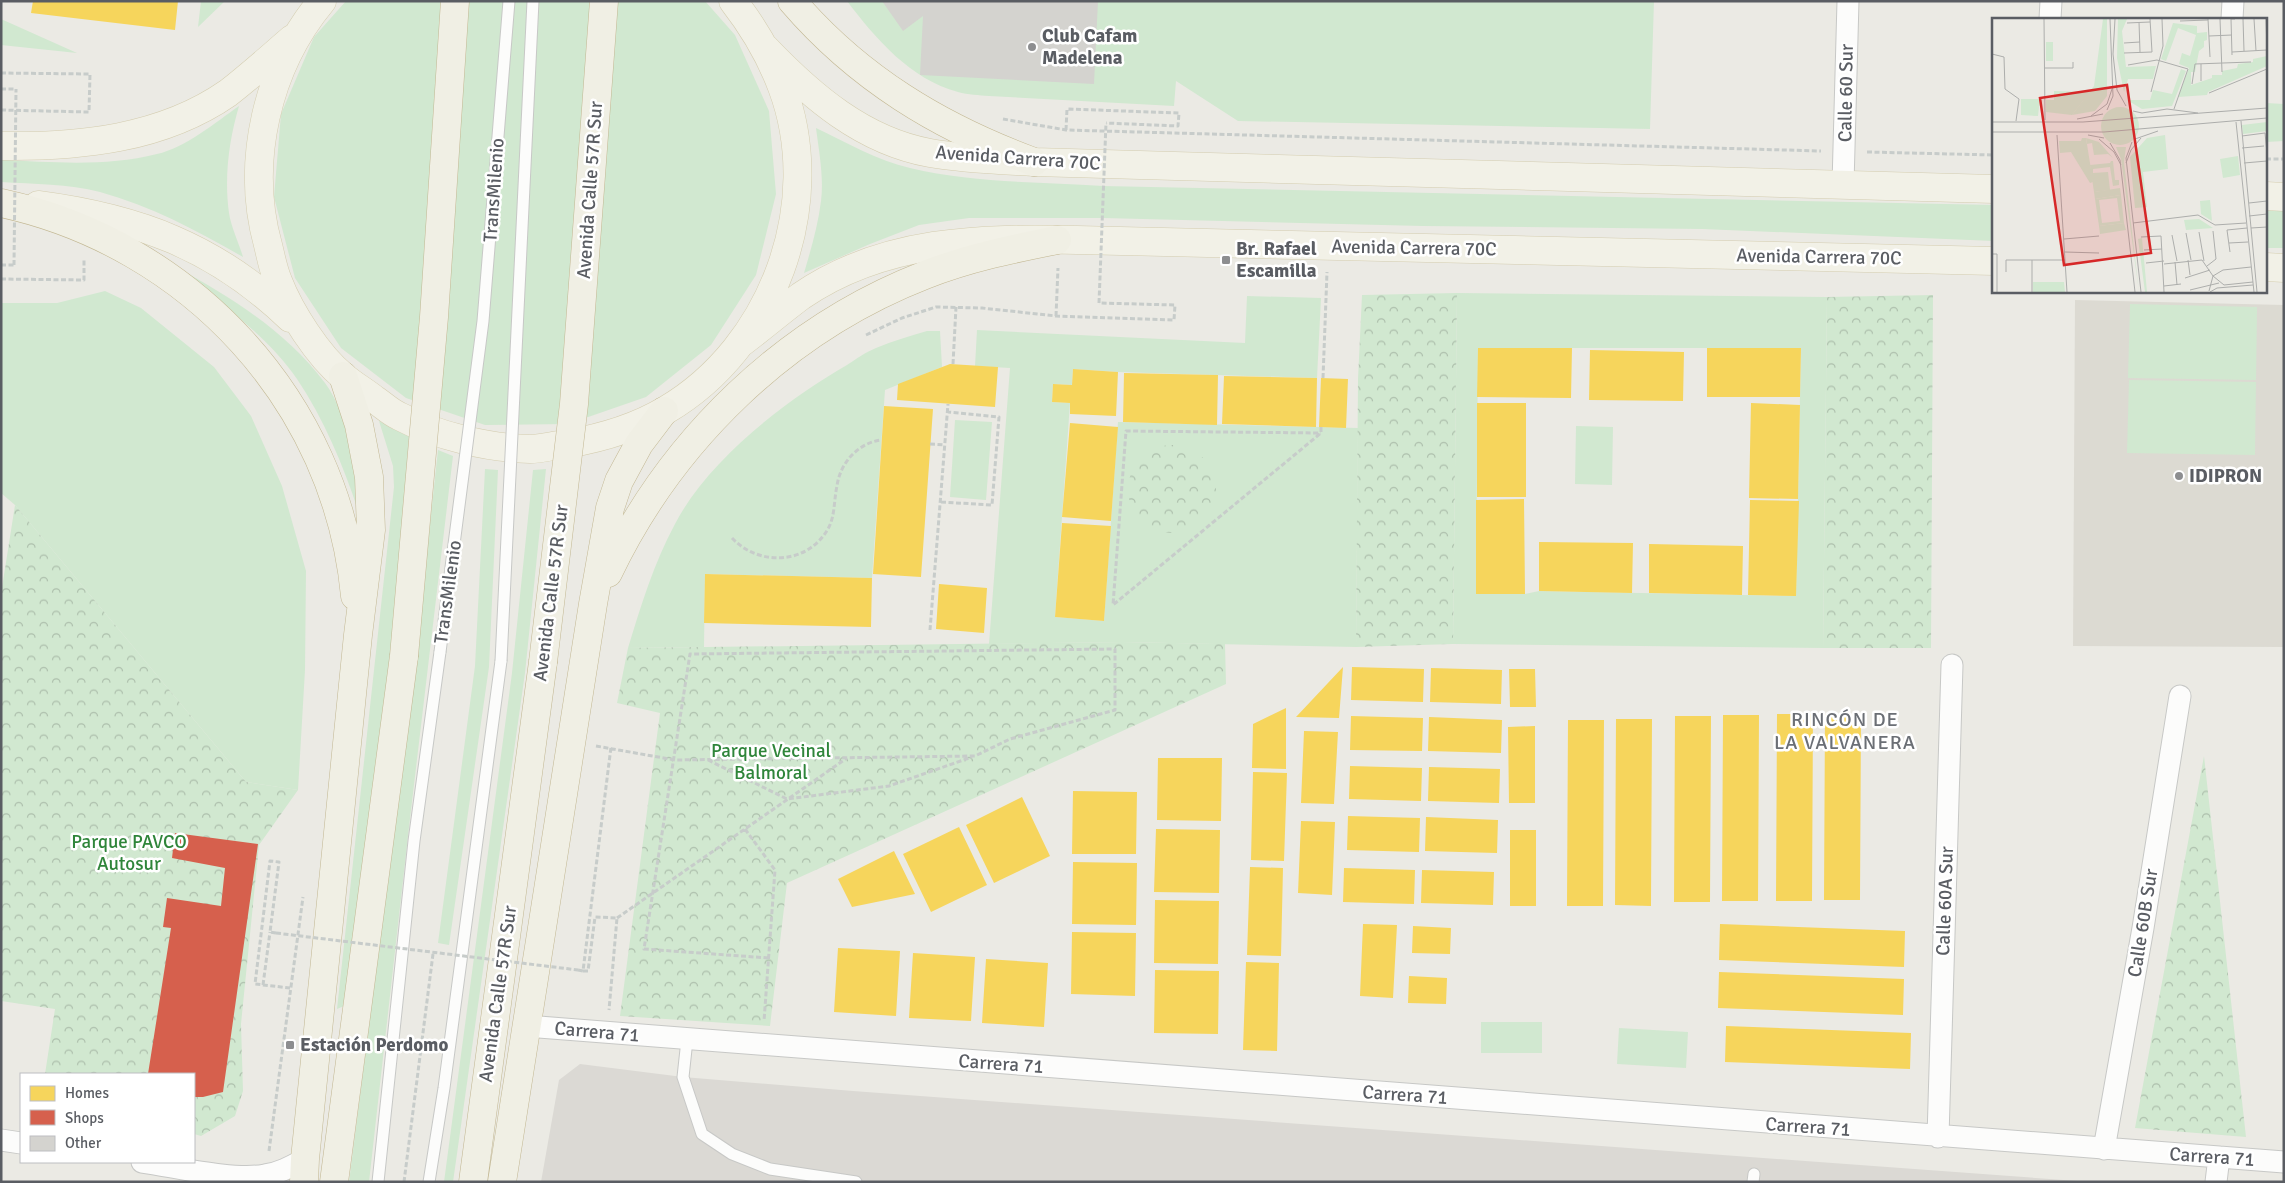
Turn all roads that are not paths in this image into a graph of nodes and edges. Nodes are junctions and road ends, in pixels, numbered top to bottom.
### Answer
1 (322, 1) edge
2 (455, 1) edge
3 (509, 1) edge
4 (533, 1) edge
5 (604, 1) edge
6 (733, 1) edge
7 (792, 1) edge
8 (1848, 1) edge
9 (2051, 1) edge
10 (2233, 1) edge
11 (2050, 18) edge
12 (2232, 18) edge
13 (298, 35) junction
14 (765, 48) junction
15 (1, 146) edge
16 (1034, 162) junction
17 (1843, 184) junction
18 (1992, 189) edge
19 (2268, 196) edge
20 (2284, 197) edge
21 (3, 211) edge
22 (1056, 240) junction
23 (1992, 261) edge
24 (2268, 267) edge
25 (2284, 268) edge
26 (308, 337) junction
27 (741, 343) junction
28 (343, 376) junction
29 (664, 411) junction
30 (593, 604) junction
31 (358, 634) junction
32 (1952, 664) dead end
33 (2180, 696) dead end
34 (526, 1026) junction
35 (688, 1040) junction
36 (1938, 1137) junction
37 (1, 1140) edge
38 (20, 1143) edge
39 (2104, 1150) junction
40 (2219, 1157) junction
41 (2284, 1162) edge
42 (148, 1163) edge
43 (304, 1170) edge
44 (249, 1180) edge
45 (334, 1182) edge
46 (378, 1182) edge
47 (428, 1182) edge
48 (473, 1182) edge
49 (502, 1182) edge
50 (856, 1182) edge
51 (2216, 1182) edge

1 - 13 main road
2 - 45 highway, bridge
3 - 46 lane, TransMilenio, bridge
4 - 47 lane, TransMilenio, bridge
5 - 48 highway, Avenida Calle 57R Sur, bridge
6 - 14 main road
7 - 16 highway
8 - 17 street, Calle 60 Sur
9 - 11 street
10 - 12 street
13 - 15 main road
13 - 26 main road
14 - 16 main road, Avenida Carrera 70C
14 - 27 main road
16 - 17 main road, Avenida Carrera 70C
17 - 18 main road, Avenida Carrera 70C
19 - 20 main road
21 - 26 main road
21 - 31 highway
22 - 23 main road, Avenida Carrera 70C
22 - 27 main road, Avenida Carrera 70C
22 - 30 highway
24 - 25 main road
26 - 28 main road
27 - 29 main road
28 - 29 main road
28 - 31 highway
29 - 30 highway
30 - 34 highway
31 - 43 highway
32 - 36 street, Calle 60A Sur
33 - 39 street, Calle 60B Sur
34 - 35 street, Carrera 71
34 - 49 highway
35 - 36 street, Carrera 71
35 - 50 lane
36 - 39 street, Carrera 71
37 - 38 street
39 - 40 street, Carrera 71
40 - 41 street, Carrera 71
40 - 51 street
42 - 44 street
43 - 44 street

